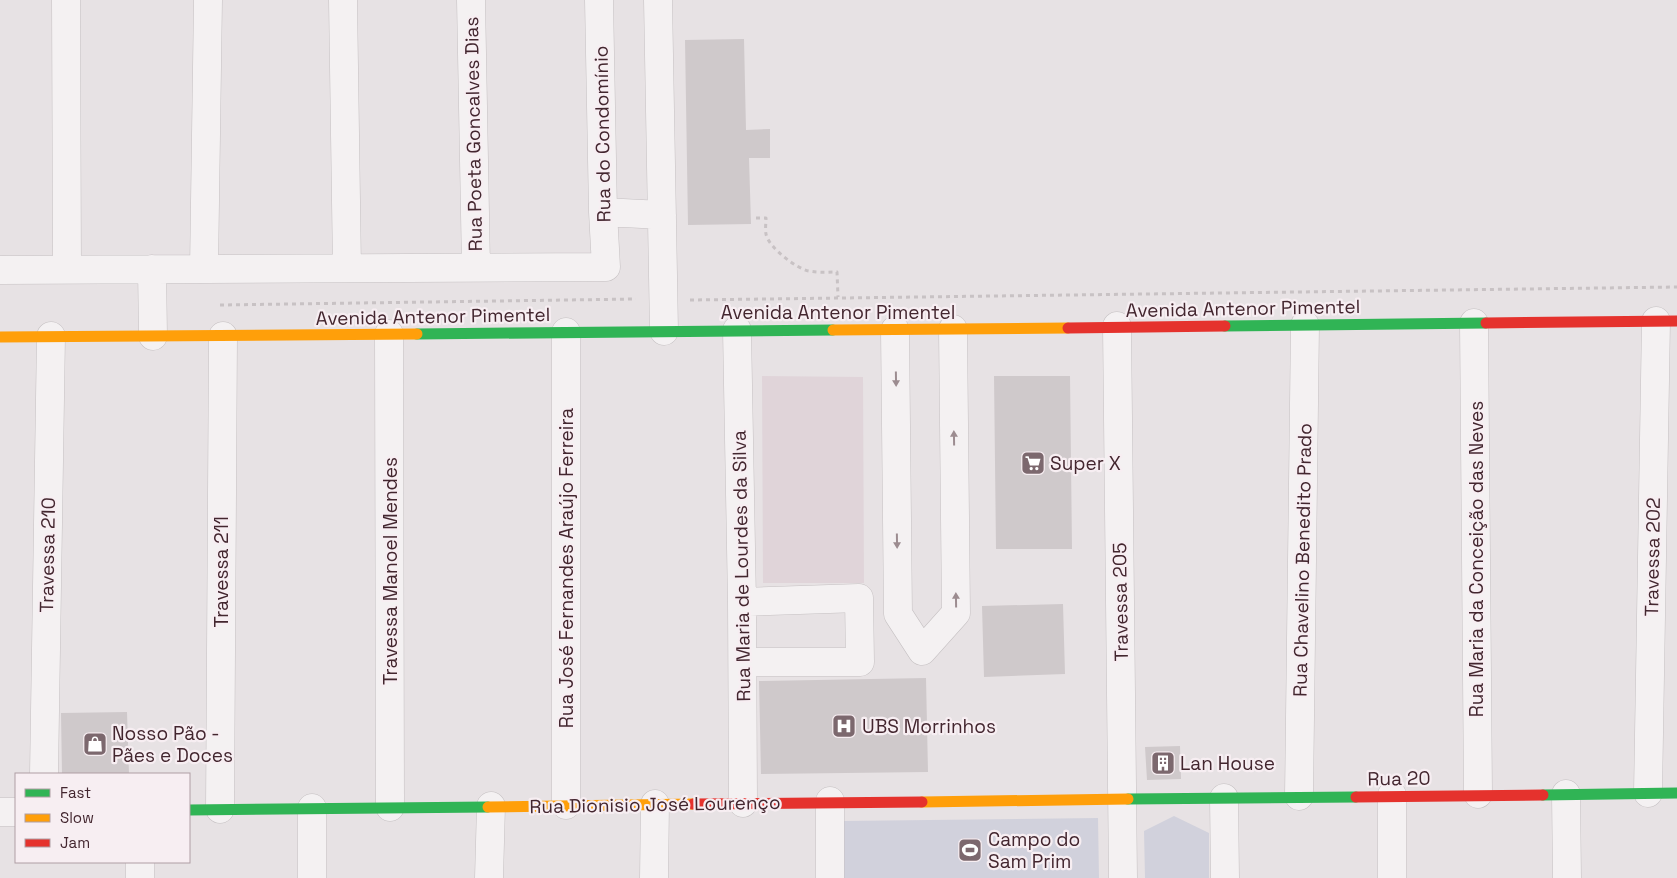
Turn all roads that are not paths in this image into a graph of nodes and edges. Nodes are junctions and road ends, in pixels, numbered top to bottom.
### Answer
1 (66, 0) edge
2 (208, 0) edge
3 (343, 0) edge
4 (471, 0) edge
5 (600, 0) edge
6 (658, 0) edge
7 (603, 212) junction
8 (662, 215) junction
9 (476, 267) junction
10 (346, 268) junction
11 (68, 269) junction
12 (152, 269) junction
13 (204, 269) junction
14 (0, 270) edge
15 (1666, 321) edge
16 (1474, 323) junction
17 (1304, 325) junction
18 (1117, 326) junction
19 (953, 329) junction
20 (737, 330) junction
21 (895, 330) junction
22 (664, 331) junction
23 (566, 332) junction
24 (389, 334) junction
25 (51, 336) junction
26 (153, 336) junction
27 (223, 336) junction
28 (0, 338) edge
29 (742, 602) junction
30 (743, 662) junction
31 (44, 773) edge
32 (1648, 793) junction
33 (1677, 793) edge
34 (1478, 794) junction
35 (1566, 794) junction
36 (1392, 795) junction
37 (1299, 796) junction
38 (1122, 798) junction
39 (1224, 798) junction
40 (830, 801) junction
41 (743, 802) junction
42 (655, 804) junction
43 (566, 805) junction
44 (490, 806) junction
45 (390, 807) junction
46 (312, 808) junction
47 (220, 809) junction
48 (190, 810) edge
49 (0, 812) edge
50 (15, 812) edge
51 (140, 863) edge
52 (140, 878) edge
53 (312, 878) edge
54 (489, 878) edge
55 (654, 878) edge
56 (830, 878) edge
57 (1123, 878) edge
58 (1225, 878) edge
59 (1392, 878) edge
60 (1567, 878) edge

1 - 11 street
2 - 13 street
3 - 10 street
4 - 9 street, Rua Poeta Goncalves Dias
5 - 7 street, Rua do Condomínio
6 - 8 street
7 - 8 street
7 - 9 street, Rua do Condomínio
8 - 22 street
9 - 10 street
10 - 13 street
11 - 12 street
11 - 14 street
12 - 13 street
12 - 26 street
15 - 16 street, Avenida Antenor Pimentel
15 - 32 street, Travessa 202
16 - 17 street, Avenida Antenor Pimentel
16 - 34 street, Rua Maria da Conceição das Neves
17 - 18 street, Avenida Antenor Pimentel
17 - 37 street, Rua Chavelino Benedito Prado
18 - 19 street, Avenida Antenor Pimentel
18 - 38 street, Travessa 205
19 - 21 street, Avenida Antenor Pimentel
21 -> 19 street
20 - 21 street, Avenida Antenor Pimentel
20 - 22 street, Avenida Antenor Pimentel
20 - 29 street, Rua Maria de Lourdes da Silva
22 - 23 street, Avenida Antenor Pimentel
23 - 24 street, Avenida Antenor Pimentel
23 - 43 street, Rua José Fernandes Araújo Ferreira
24 - 27 street, Avenida Antenor Pimentel
24 - 45 street, Travessa Manoel Mendes
25 - 26 street, Avenida Antenor Pimentel
25 - 28 street, Avenida Antenor Pimentel
25 - 31 street, Travessa 210
26 - 27 street, Avenida Antenor Pimentel
27 - 47 street, Travessa 211
29 - 30 street, Rua Maria de Lourdes da Silva
29 - 30 street
30 - 41 street, Rua Maria de Lourdes da Silva
32 - 33 street, Rua 20
32 - 35 street, Rua 20
34 - 35 street, Rua 20
34 - 36 street, Rua 20
35 - 60 street
36 - 37 street, Rua 20
36 - 59 street
37 - 39 street, Rua 20
38 - 39 street, Rua 20
38 - 40 street, Rua Dionisio José Lourenço
38 - 57 street, Travessa 205
39 - 58 street
40 - 41 street, Rua Dionisio José Lourenço
40 - 56 street
41 - 42 street, Rua Dionisio José Lourenço
42 - 43 street, Rua Dionisio José Lourenço
42 - 55 street
43 - 44 street, Rua Dionisio José Lourenço
44 - 45 street, Rua Dionisio José Lourenço
44 - 54 street
45 - 46 street, Rua Dionisio José Lourenço
46 - 47 street, Rua Dionisio José Lourenço
46 - 53 street
47 - 48 street, Rua Dionisio José Lourenço
49 - 50 street
51 - 52 street

